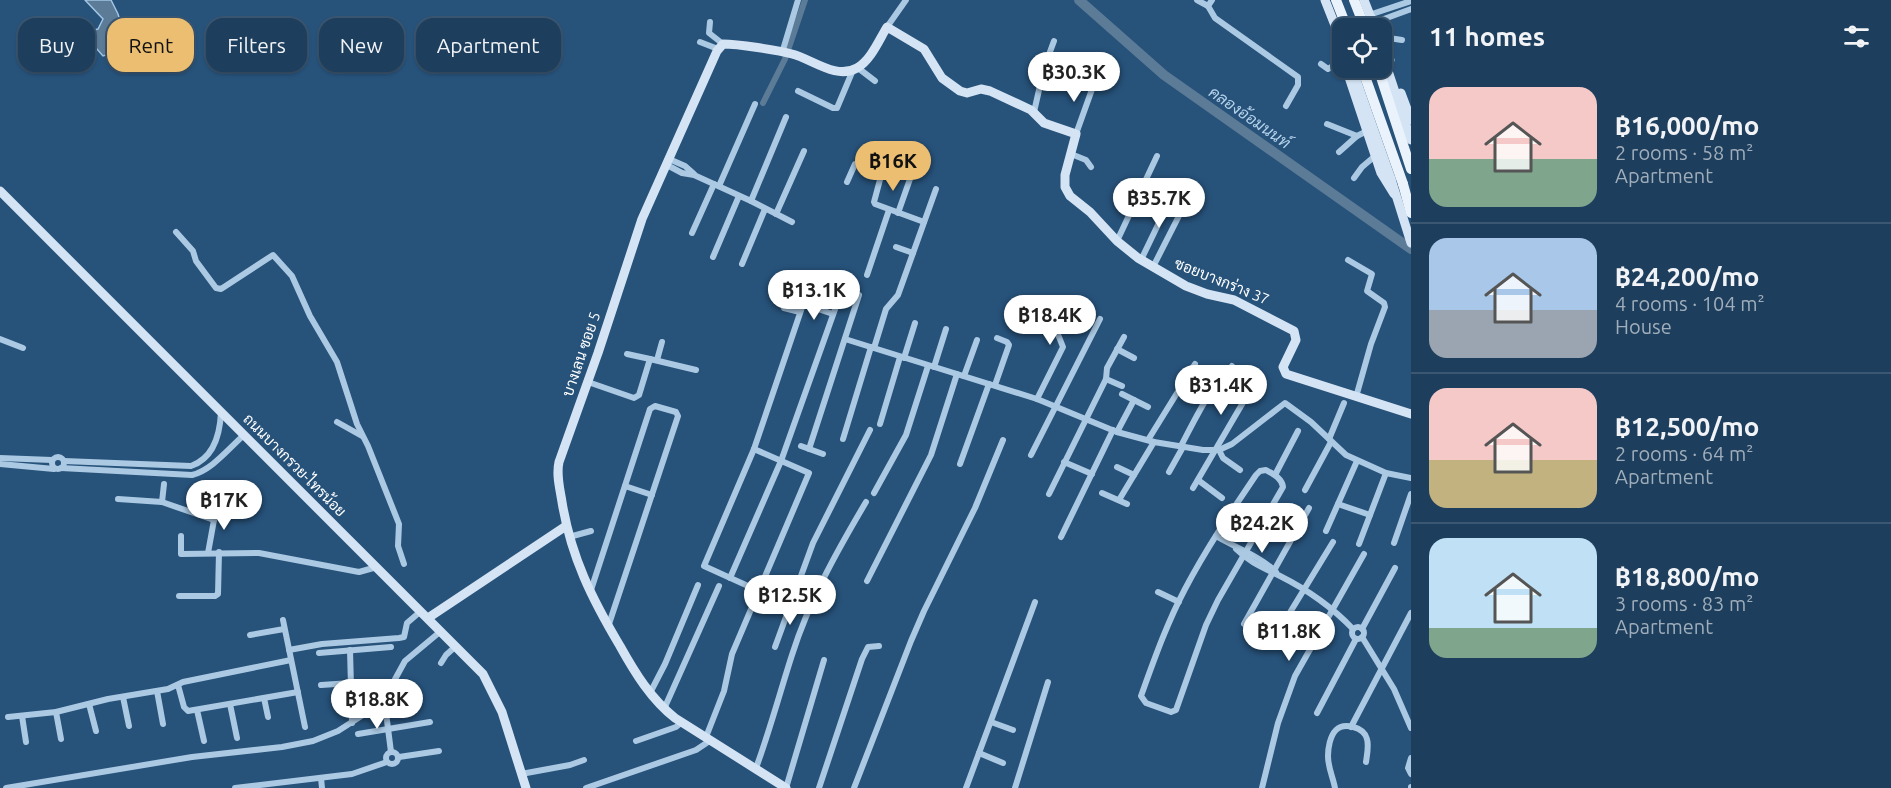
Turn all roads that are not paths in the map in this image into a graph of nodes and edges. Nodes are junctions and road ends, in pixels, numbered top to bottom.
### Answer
1 (798, 0) edge
2 (906, 0) edge
3 (1197, 0) edge
4 (1325, 0) edge
5 (1336, 0) edge
6 (1354, 0) edge
7 (1364, 0) edge
8 (1407, 1) edge
9 (1210, 3) edge
10 (1409, 10) edge
11 (1334, 18) edge
12 (1340, 18) edge
13 (1367, 18) edge
14 (1370, 18) edge
15 (1382, 18) edge
16 (1389, 18) edge
17 (710, 22) dead end
18 (887, 27) junction
19 (1392, 38) edge
20 (1402, 40) dead end
21 (1054, 41) dead end
22 (700, 42) dead end
23 (721, 46) junction
24 (785, 53) junction
25 (1321, 64) dead end
26 (1332, 66) edge
27 (1392, 66) edge
28 (855, 69) junction
29 (1349, 78) edge
30 (1356, 78) edge
31 (1366, 78) edge
32 (1381, 78) edge
33 (1390, 78) edge
34 (875, 81) dead end
35 (1095, 81) dead end
36 (798, 91) dead end
37 (755, 104) dead end
38 (1286, 106) dead end
39 (1034, 112) junction
40 (786, 117) dead end
41 (1411, 120) edge
42 (1327, 124) dead end
43 (1367, 131) junction
44 (1076, 134) junction
45 (1357, 136) junction
46 (1411, 140) edge
47 (804, 151) dead end
48 (1339, 152) dead end
49 (1071, 154) junction
50 (1157, 156) dead end
51 (1375, 156) junction
52 (668, 162) junction
53 (1090, 167) dead end
54 (1411, 169) edge
55 (1354, 178) dead end
56 (910, 179) dead end
57 (847, 182) dead end
58 (717, 185) junction
59 (936, 189) dead end
60 (0, 191) edge
61 (740, 196) junction
62 (751, 201) junction
63 (1186, 202) dead end
64 (1168, 204) dead end
65 (1411, 206) edge
66 (765, 209) junction
67 (888, 210) junction
68 (898, 213) junction
69 (1411, 213) edge
70 (776, 214) junction
71 (792, 222) dead end
72 (924, 222) junction
73 (176, 232) dead end
74 (692, 233) dead end
75 (1118, 241) junction
76 (1411, 243) edge
77 (896, 247) dead end
78 (913, 253) junction
79 (713, 257) dead end
80 (1141, 260) junction
81 (1348, 260) dead end
82 (742, 264) dead end
83 (1153, 267) junction
84 (789, 274) dead end
85 (867, 275) dead end
86 (844, 284) dead end
87 (859, 295) dead end
88 (1073, 304) dead end
89 (784, 308) dead end
90 (801, 308) junction
91 (833, 314) junction
92 (1100, 319) dead end
93 (915, 323) dead end
94 (946, 329) dead end
95 (1124, 337) dead end
96 (997, 338) dead end
97 (0, 339) edge
98 (845, 339) junction
99 (977, 340) dead end
100 (662, 342) dead end
101 (873, 347) junction
102 (23, 348) dead end
103 (1117, 349) junction
104 (627, 354) dead end
105 (902, 357) junction
106 (1134, 358) dead end
107 (653, 359) junction
108 (1195, 364) dead end
109 (1232, 366) dead end
110 (931, 367) junction
111 (696, 370) dead end
112 (961, 375) junction
113 (1106, 379) junction
114 (588, 382) junction
115 (992, 385) junction
116 (1122, 386) dead end
117 (1122, 394) dead end
118 (1248, 394) dead end
119 (1356, 397) junction
120 (1036, 399) junction
121 (1134, 400) junction
122 (1344, 403) dead end
123 (1055, 406) junction
124 (1148, 407) dead end
125 (221, 412) junction
126 (1411, 414) edge
127 (1086, 419) junction
128 (338, 422) dead end
129 (880, 424) dead end
130 (870, 430) dead end
131 (1115, 431) junction
132 (1298, 431) dead end
133 (244, 435) junction
134 (363, 436) junction
135 (843, 438) dead end
136 (1003, 440) dead end
137 (1151, 441) junction
138 (1330, 441) junction
139 (801, 446) dead end
140 (1182, 447) junction
141 (754, 449) junction
142 (809, 449) junction
143 (212, 450) junction
144 (1217, 450) junction
145 (823, 454) dead end
146 (1031, 456) dead end
147 (219, 457) junction
148 (0, 458) edge
149 (52, 460) junction
150 (64, 461) junction
151 (781, 461) junction
152 (1357, 461) junction
153 (116, 462) junction
154 (1064, 462) junction
155 (24, 463) junction
156 (0, 464) edge
157 (960, 464) dead end
158 (167, 465) junction
159 (1117, 467) dead end
160 (58, 469) junction
161 (1240, 470) dead end
162 (114, 471) junction
163 (1169, 472) dead end
164 (1386, 473) junction
165 (166, 474) junction
166 (1092, 474) junction
167 (1134, 475) junction
168 (1275, 475) junction
169 (1411, 478) edge
170 (1198, 480) junction
171 (164, 484) dead end
172 (625, 486) junction
173 (1192, 488) dead end
174 (1305, 490) dead end
175 (874, 493) dead end
176 (1102, 493) dead end
177 (1049, 494) dead end
178 (1411, 494) edge
179 (652, 495) junction
180 (1222, 498) dead end
181 (118, 499) dead end
182 (1119, 500) junction
183 (162, 502) junction
184 (866, 502) dead end
185 (220, 504) dead end
186 (1127, 504) dead end
187 (1338, 504) junction
188 (1309, 508) dead end
189 (1370, 515) junction
190 (214, 520) junction
191 (566, 526) junction
192 (591, 531) dead end
193 (1326, 531) dead end
194 (181, 536) dead end
195 (1216, 536) junction
196 (569, 537) junction
197 (1060, 537) dead end
198 (1333, 542) dead end
199 (1394, 543) dead end
200 (1359, 544) dead end
201 (219, 552) junction
202 (208, 553) junction
203 (1244, 553) junction
204 (1364, 554) dead end
205 (404, 564) dead end
206 (377, 567) junction
207 (1395, 568) dead end
208 (1275, 573) junction
209 (730, 578) junction
210 (867, 581) dead end
211 (698, 585) dead end
212 (719, 586) dead end
213 (1302, 590) junction
214 (759, 591) junction
215 (1158, 592) dead end
216 (590, 594) junction
217 (180, 596) dead end
218 (1035, 602) dead end
219 (1179, 602) junction
220 (790, 605) junction
221 (1332, 609) junction
222 (1411, 613) edge
223 (424, 614) junction
224 (283, 620) dead end
225 (1244, 624) dead end
226 (608, 627) junction
227 (284, 629) junction
228 (1353, 629) junction
229 (1362, 629) junction
230 (441, 631) junction
231 (250, 635) dead end
232 (1275, 637) dead end
233 (1359, 638) junction
234 (456, 646) junction
235 (879, 646) dead end
236 (391, 647) dead end
237 (775, 647) dead end
238 (289, 650) junction
239 (350, 650) junction
240 (320, 653) dead end
241 (291, 660) junction
242 (824, 660) dead end
243 (441, 663) dead end
244 (1382, 667) junction
245 (351, 682) junction
246 (1048, 682) dead end
247 (178, 685) junction
248 (321, 685) dead end
249 (157, 690) junction
250 (298, 692) junction
251 (388, 692) junction
252 (650, 693) junction
253 (123, 697) junction
254 (264, 698) junction
255 (89, 704) junction
256 (230, 704) junction
257 (383, 705) junction
258 (664, 709) junction
259 (198, 710) junction
260 (1411, 711) edge
261 (56, 712) junction
262 (1317, 713) dead end
263 (22, 716) junction
264 (8, 717) dead end
265 (268, 717) dead end
266 (1408, 718) junction
267 (430, 722) dead end
268 (682, 722) junction
269 (991, 722) junction
270 (352, 723) junction
271 (164, 724) dead end
272 (129, 726) dead end
273 (305, 727) dead end
274 (1351, 727) junction
275 (1411, 728) edge
276 (388, 729) junction
277 (1013, 730) dead end
278 (96, 731) dead end
279 (358, 734) dead end
280 (237, 738) dead end
281 (708, 739) junction
282 (61, 740) dead end
283 (204, 741) dead end
284 (636, 741) dead end
285 (26, 742) dead end
286 (440, 751) dead end
287 (391, 752) junction
288 (979, 753) junction
289 (399, 757) junction
290 (1411, 758) edge
291 (584, 760) dead end
292 (387, 762) junction
293 (1366, 762) dead end
294 (1003, 763) dead end
295 (756, 768) junction
296 (521, 774) junction
297 (1411, 774) edge
298 (321, 778) junction
299 (969, 787) edge
300 (6, 788) edge
301 (235, 788) edge
302 (322, 788) edge
303 (526, 788) edge
304 (586, 788) edge
305 (786, 788) edge
306 (819, 788) edge
307 (854, 788) edge
308 (1015, 788) edge
309 (1263, 788) edge
310 (1335, 788) edge

1 - 24 street
2 - 18 street
3 - 9 street
4 - 11 street
5 - 12 main road
6 - 13 main road
7 - 14 street
8 - 10 street
8 - 15 street
9 - 38 street
10 - 16 street
17 - 23 street
18 - 28 street
18 - 39 street
19 - 20 street
21 - 39 street
22 - 23 street
23 - 24 street
23 - 52 street, บางเลน ซอย 5
24 - 28 street
25 - 26 street
27 - 41 street
28 - 34 street
28 - 36 street
29 - 43 street
30 - 76 street, bridge
31 - 69 main road, bridge
32 - 54 main road
33 - 46 street
35 - 44 street
37 - 58 street
39 - 44 street
40 - 62 street
42 - 45 street
43 - 45 street
43 - 51 street
44 - 49 street, ซอยบางกร่าง 37
45 - 48 street
47 - 70 street
49 - 53 street
49 - 75 street, ซอยบางกร่าง 37
50 - 75 street
51 - 55 street
51 - 65 street
52 - 58 street
52 - 114 street, บางเลน ซอย 5
56 - 68 street
57 - 67 street
58 - 61 street
58 - 74 street
59 - 72 street
60 - 125 street, ถนนบางกรวย-ไทรน้อย
61 - 62 street
61 - 79 street
62 - 66 street
63 - 83 street
64 - 80 street
66 - 70 street
66 - 82 street
67 - 68 street
67 - 85 street
68 - 72 street
70 - 71 street
72 - 78 street
73 - 134 street
75 - 80 street, ซอยบางกร่าง 37
77 - 78 street
78 - 101 street
80 - 83 street, ซอยบางกร่าง 37
81 - 119 street
83 - 119 street, ซอยบางกร่าง 37
84 - 90 street
86 - 91 street
87 - 98 street
88 - 120 street
89 - 90 street
90 - 91 street
90 - 141 street
91 - 151 street
92 - 123 street
93 - 105 street
94 - 110 street
95 - 103 street
96 - 115 street
97 - 102 street
98 - 101 street
98 - 142 street
99 - 112 street
100 - 107 street
101 - 105 street
101 - 135 street
103 - 106 street
103 - 113 street
104 - 107 street
105 - 110 street
105 - 129 street
107 - 111 street
107 - 114 street
108 - 137 street
109 - 140 street
110 - 112 street
110 - 175 street
112 - 115 street
112 - 210 street
113 - 116 street
113 - 127 street
114 - 191 street, บางเลน ซอย 5
115 - 120 street
115 - 157 street
117 - 121 street
118 - 144 street
119 - 126 street, ซอยบางกร่าง 37
120 - 123 street
121 - 124 street
121 - 131 street
122 - 138 street
123 - 127 street
123 - 146 street
125 - 133 street, ถนนบางกรวย-ไทรน้อย
125 - 143 street
127 - 131 street
127 - 154 street
128 - 134 street
130 - 220 street
131 - 137 street
131 - 166 street
132 - 168 street
133 - 147 street
133 - 206 street, ถนนบางกรวย-ไทรน้อย
134 - 205 street
136 - 307 street
137 - 140 street
137 - 167 street
138 - 144 street
138 - 152 street
138 - 174 street
139 - 142 street
140 - 144 street
140 - 163 street
141 - 151 street
141 - 209 street
142 - 145 street
143 - 147 street
143 - 158 street
144 - 161 street
144 - 170 street
147 - 165 street
148 - 155 street
149 - 150 street
149 - 155 street
149 - 160 street
150 - 153 street
150 - 160 street
151 - 209 street
151 - 214 street
152 - 164 street
152 - 187 street
153 - 158 street
153 - 162 street
154 - 166 street
154 - 177 street
155 - 156 street
155 - 160 street
158 - 165 street
159 - 167 street
160 - 162 street
162 - 165 street
164 - 169 street
164 - 189 street
166 - 197 street
167 - 182 street
168 - 195 street
168 - 203 street
170 - 173 street
170 - 180 street
171 - 183 street
172 - 179 street
172 - 179 street
172 - 216 street
176 - 182 street
178 - 199 street
179 - 226 street
181 - 183 street
182 - 186 street
183 - 190 street
184 - 295 street
185 - 190 street
187 - 189 street
187 - 193 street
188 - 208 street
189 - 200 street
190 - 202 street
191 - 196 street, บางเลน ซอย 5
191 - 223 street
192 - 196 street
194 - 202 street
195 - 203 street
195 - 219 street
196 - 216 street, บางเลน ซอย 5
198 - 213 street
201 - 202 street
201 - 206 street
201 - 217 street
203 - 208 street
203 - 219 street
204 - 221 street
206 - 223 street, ถนนบางกรวย-ไทรน้อย
207 - 229 street
208 - 213 street
208 - 225 street
209 - 214 street
211 - 252 street
212 - 258 street
213 - 221 street
213 - 232 street
214 - 220 street
214 - 281 street
215 - 219 street
216 - 226 street, บางเลน ซอย 5
218 - 269 street
220 - 237 street
221 - 228 street
221 - 309 street
222 - 244 street
223 - 230 street, ถนนบางกรวย-ไทรน้อย
223 - 238 street
224 - 227 street
226 - 252 street, บางเลน ซอย 5
227 - 231 street
227 - 238 street
228 - 229 street
228 - 233 street
229 - 233 street
230 - 234 street, ถนนบางกรวย-ไทรน้อย
230 - 251 street
233 - 244 street
233 - 262 street
234 - 243 street
234 - 296 street, ถนนบางกรวย-ไทรน้อย
235 - 306 street
236 - 239 street
238 - 241 street
239 - 240 street
239 - 245 street
241 - 247 street
241 - 250 street
242 - 305 street
244 - 266 street
244 - 274 street
245 - 248 street
245 - 270 street
246 - 308 street
247 - 249 street
247 - 259 street
249 - 253 street
249 - 271 street
250 - 254 street
250 - 273 street
251 - 257 street
251 - 257 street
252 - 258 street, บางเลน ซอย 5
253 - 255 street
253 - 272 street
254 - 256 street
254 - 265 street
255 - 261 street
255 - 278 street
256 - 259 street
256 - 280 street
257 - 270 street
257 - 276 street
258 - 268 street, บางเลน ซอย 5
259 - 283 street
260 - 266 street
261 - 263 street
261 - 282 street
263 - 264 street
263 - 285 street
266 - 275 street
267 - 276 street
268 - 281 street, บางเลน ซอย 5
268 - 284 street
269 - 277 street
269 - 288 street
270 - 300 street
274 - 293 street
274 - 310 street
276 - 279 street
276 - 287 street
281 - 295 street, บางเลน ซอย 5
281 - 304 street
286 - 289 street
287 - 289 street
287 - 292 street
288 - 294 street
288 - 299 street
289 - 292 street
290 - 297 street
291 - 296 street
292 - 298 street
295 - 305 street, บางเลน ซอย 5
296 - 303 street, ถนนบางกรวย-ไทรน้อย
298 - 301 street
298 - 302 street

